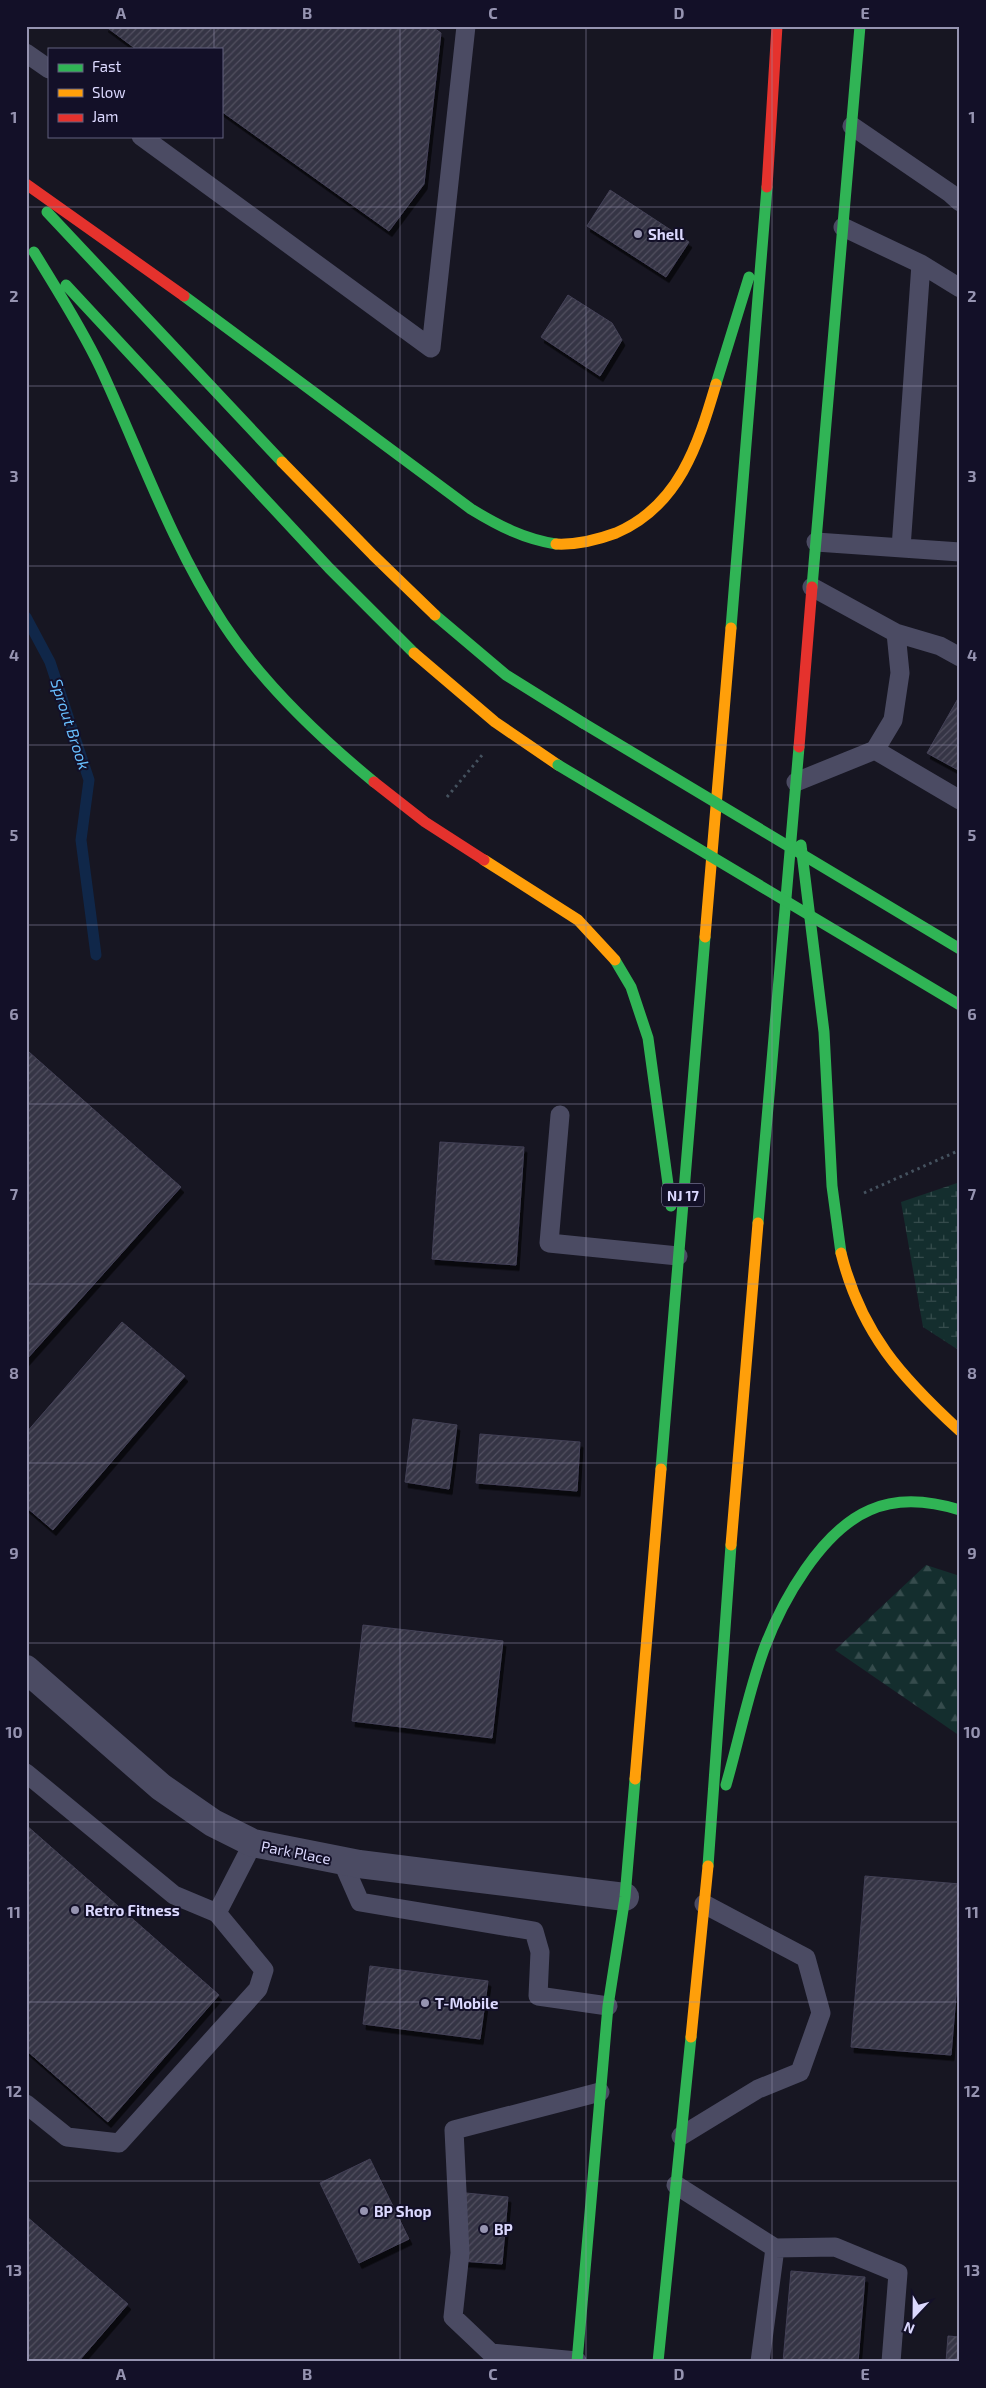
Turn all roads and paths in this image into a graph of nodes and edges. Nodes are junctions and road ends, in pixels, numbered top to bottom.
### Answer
1 (466, 26) edge
2 (778, 26) edge
3 (860, 26) edge
4 (26, 53) edge
5 (48, 68) edge
6 (852, 126) junction
7 (144, 138) edge
8 (26, 184) edge
9 (26, 188) edge
10 (960, 202) edge
11 (765, 223) junction
12 (843, 227) junction
13 (30, 248) edge
14 (921, 264) junction
15 (960, 288) edge
16 (816, 542) junction
17 (901, 548) junction
18 (960, 552) edge
19 (812, 587) junction
20 (896, 633) junction
21 (960, 657) edge
22 (488, 749) dead end
23 (875, 750) junction
24 (795, 788) junction
25 (446, 798) dead end
26 (960, 800) edge
27 (960, 949) edge
28 (960, 1005) edge
29 (560, 1115) dead end
30 (960, 1150) edge
31 (862, 1194) dead end
32 (678, 1256) junction
33 (960, 1431) edge
34 (960, 1510) edge
35 (26, 1669) edge
36 (26, 1773) edge
37 (711, 1837) junction
38 (253, 1843) junction
39 (342, 1861) junction
40 (624, 1897) junction
41 (704, 1904) junction
42 (217, 1913) junction
43 (608, 2006) junction
44 (600, 2092) junction
45 (26, 2104) edge
46 (681, 2136) junction
47 (676, 2185) junction
48 (775, 2248) junction
49 (491, 2357) edge
50 (577, 2361) edge
51 (658, 2362) edge
52 (760, 2362) edge
53 (891, 2362) edge

1 - 7 lane
2 - 11 highway, NJ 17
3 - 6 highway
4 - 5 lane
6 - 10 lane
6 - 12 highway
8 - 11 highway
9 - 27 highway, bridge
11 - 32 highway, NJ 17
12 - 14 lane
12 - 16 highway
13 - 28 highway, bridge
13 - 32 highway
14 - 15 lane
14 - 17 lane
16 - 17 lane
16 - 19 highway
17 - 18 lane
19 - 20 lane
19 - 24 highway
20 - 21 lane
20 - 23 lane
22 - 25 path
23 - 24 lane
23 - 26 lane
24 - 33 highway
24 - 37 highway
29 - 32 lane
30 - 31 path
32 - 40 highway, NJ 17
34 - 37 highway
35 - 38 street, Park Place
36 - 42 lane
37 - 41 highway
38 - 39 street, Park Place
38 - 42 lane
39 - 40 street, Park Place
39 - 43 lane
40 - 43 highway, NJ 17
41 - 46 highway
41 - 46 lane
42 - 45 lane
43 - 44 highway, NJ 17
44 - 49 lane
44 - 50 highway, NJ 17
46 - 47 highway
47 - 48 lane
47 - 51 highway
48 - 52 lane
48 - 53 lane
49 - 50 lane

